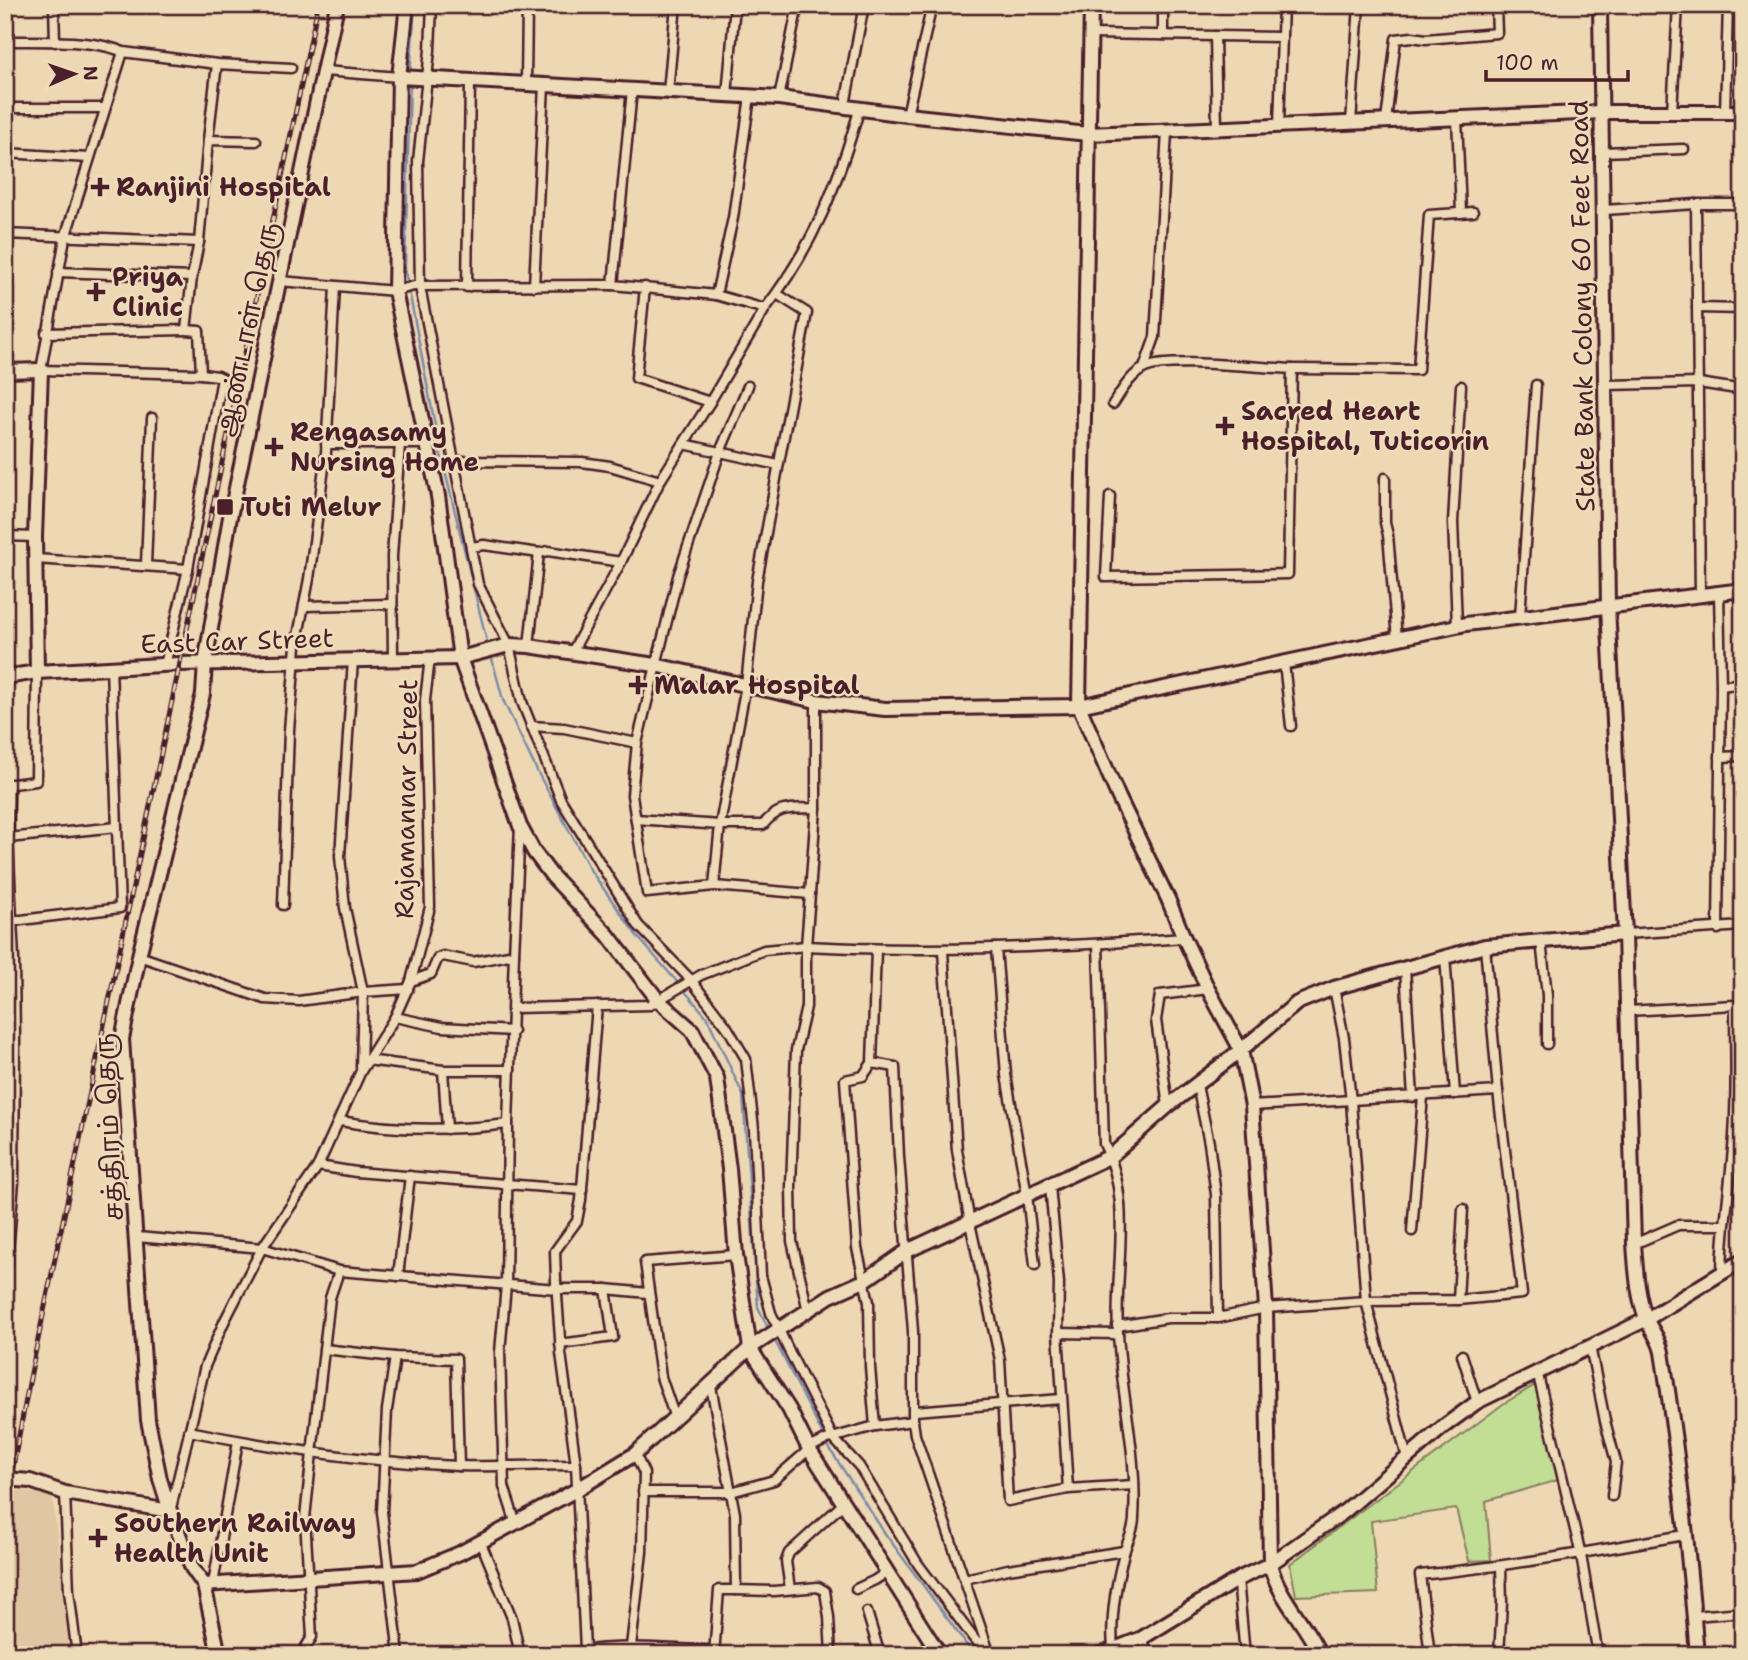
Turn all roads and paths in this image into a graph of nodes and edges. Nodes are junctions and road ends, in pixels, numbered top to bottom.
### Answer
1 (54, 5) edge
2 (337, 5) edge
3 (407, 5) edge
4 (432, 5) edge
5 (527, 5) edge
6 (676, 5) edge
7 (735, 5) edge
8 (798, 5) edge
9 (864, 5) edge
10 (932, 5) edge
11 (1091, 5) edge
12 (1163, 5) edge
13 (1283, 5) edge
14 (1359, 5) edge
15 (1496, 5) edge
16 (1600, 5) edge
17 (1678, 5) edge
18 (1728, 5) edge
19 (1090, 34) junction
20 (1163, 36) junction
21 (1215, 36) junction
22 (1282, 37) junction
23 (5, 41) edge
24 (55, 42) junction
25 (123, 52) junction
26 (218, 64) junction
27 (291, 68) dead end
28 (324, 71) junction
29 (412, 78) junction
30 (470, 81) junction
31 (526, 84) junction
32 (544, 85) junction
33 (632, 90) junction
34 (668, 92) junction
35 (727, 95) junction
36 (750, 96) junction
37 (779, 98) junction
38 (845, 105) junction
39 (860, 107) junction
40 (5, 108) edge
41 (104, 108) junction
42 (1603, 112) junction
43 (1672, 112) junction
44 (1725, 112) junction
45 (1743, 113) edge
46 (907, 115) junction
47 (1457, 118) junction
48 (1386, 121) junction
49 (1351, 122) junction
50 (1279, 126) junction
51 (1217, 129) junction
52 (1167, 132) junction
53 (1088, 134) junction
54 (208, 140) junction
55 (256, 141) dead end
56 (1684, 149) dead end
57 (1604, 152) junction
58 (5, 153) edge
59 (89, 158) junction
60 (1696, 204) junction
61 (1743, 204) edge
62 (1604, 210) junction
63 (1473, 212) dead end
64 (1461, 213) junction
65 (5, 234) edge
66 (65, 238) junction
67 (199, 242) junction
68 (58, 272) junction
69 (192, 277) junction
70 (280, 281) junction
71 (613, 285) junction
72 (534, 286) junction
73 (335, 287) junction
74 (417, 287) junction
75 (467, 287) junction
76 (645, 287) junction
77 (398, 290) junction
78 (777, 294) junction
79 (716, 295) junction
80 (1697, 308) junction
81 (765, 309) junction
82 (1743, 309) edge
83 (186, 330) junction
84 (46, 333) junction
85 (1144, 368) junction
86 (1292, 369) junction
87 (41, 370) junction
88 (5, 371) edge
89 (201, 374) junction
90 (1699, 383) junction
91 (1536, 385) dead end
92 (1606, 385) junction
93 (748, 386) dead end
94 (1461, 386) dead end
95 (1743, 390) edge
96 (710, 402) junction
97 (1113, 404) dead end
98 (152, 418) dead end
99 (326, 444) junction
100 (400, 444) junction
101 (427, 444) junction
102 (684, 444) junction
103 (720, 452) junction
104 (453, 461) junction
105 (778, 465) junction
106 (1385, 478) dead end
107 (660, 481) junction
108 (1110, 496) dead end
109 (5, 536) edge
110 (35, 537) junction
111 (471, 547) junction
112 (539, 552) junction
113 (35, 559) junction
114 (621, 562) junction
115 (146, 565) junction
116 (188, 569) junction
117 (1743, 590) edge
118 (1719, 593) junction
119 (1700, 595) junction
120 (392, 604) junction
121 (304, 606) junction
122 (1608, 607) junction
123 (1520, 617) junction
124 (1457, 626) junction
125 (1397, 639) junction
126 (505, 646) junction
127 (529, 646) junction
128 (572, 652) junction
129 (465, 656) junction
130 (430, 658) junction
131 (393, 659) junction
132 (352, 660) junction
133 (295, 661) junction
134 (205, 663) junction
135 (1284, 663) junction
136 (165, 665) junction
137 (655, 665) junction
138 (111, 667) junction
139 (37, 672) junction
140 (5, 677) edge
141 (1743, 683) edge
142 (746, 685) junction
143 (1721, 686) junction
144 (816, 701) junction
145 (1079, 706) junction
146 (531, 726) junction
147 (1291, 726) dead end
148 (637, 743) junction
149 (1743, 756) edge
150 (1720, 757) junction
151 (7, 784) edge
152 (816, 808) junction
153 (636, 820) junction
154 (520, 825) junction
155 (720, 825) junction
156 (117, 827) junction
157 (8, 838) junction
158 (714, 886) junction
159 (810, 894) junction
160 (283, 905) dead end
161 (13, 921) junction
162 (1743, 926) edge
163 (1718, 929) junction
164 (1625, 934) junction
165 (1184, 938) junction
166 (1541, 942) junction
167 (1098, 944) junction
168 (806, 946) junction
169 (1486, 946) junction
170 (996, 948) junction
171 (876, 950) junction
172 (943, 951) junction
173 (514, 954) junction
174 (139, 956) junction
175 (1445, 956) junction
176 (10, 958) edge
177 (1405, 968) junction
178 (689, 982) junction
179 (410, 985) junction
180 (1334, 988) junction
181 (1208, 989) junction
182 (363, 992) junction
183 (662, 999) junction
184 (1739, 1005) edge
185 (597, 1006) junction
186 (514, 1009) junction
187 (1627, 1011) junction
188 (395, 1017) junction
189 (513, 1031) junction
190 (5, 1041) edge
191 (15, 1042) junction
192 (1547, 1044) dead end
193 (1241, 1050) junction
194 (368, 1060) junction
195 (872, 1063) junction
196 (443, 1070) junction
197 (510, 1070) junction
198 (361, 1071) junction
199 (1197, 1085) junction
200 (1498, 1091) junction
201 (1455, 1094) junction
202 (1423, 1096) junction
203 (1413, 1097) junction
204 (9, 1100) edge
205 (1351, 1101) junction
206 (1168, 1105) junction
207 (1252, 1106) junction
208 (340, 1121) junction
209 (508, 1124) junction
210 (447, 1129) junction
211 (1111, 1156) junction
212 (318, 1166) junction
213 (410, 1176) junction
214 (9, 1181) edge
215 (506, 1184) junction
216 (1049, 1185) junction
217 (582, 1190) junction
218 (1027, 1195) junction
219 (1463, 1209) dead end
220 (970, 1223) junction
221 (1723, 1225) junction
222 (1412, 1231) dead end
223 (137, 1237) junction
224 (1634, 1244) junction
225 (262, 1248) junction
226 (906, 1251) junction
227 (736, 1255) junction
228 (1743, 1260) edge
229 (1035, 1265) dead end
230 (339, 1271) junction
231 (1722, 1271) junction
232 (398, 1276) junction
233 (864, 1281) junction
234 (5, 1285) edge
235 (506, 1285) junction
236 (557, 1289) junction
237 (607, 1289) junction
238 (648, 1293) junction
239 (1458, 1300) junction
240 (1366, 1301) junction
241 (1266, 1308) junction
242 (808, 1311) junction
243 (1219, 1318) junction
244 (1647, 1319) junction
245 (1117, 1330) junction
246 (778, 1332) junction
247 (1058, 1333) junction
248 (560, 1344) junction
249 (1590, 1346) junction
250 (752, 1347) junction
251 (324, 1349) junction
252 (1462, 1355) dead end
253 (395, 1357) junction
254 (1537, 1371) junction
255 (710, 1386) junction
256 (1061, 1399) junction
257 (1001, 1402) junction
258 (1477, 1402) junction
259 (915, 1411) junction
260 (675, 1418) junction
261 (913, 1421) junction
262 (875, 1426) junction
263 (189, 1431) junction
264 (831, 1438) junction
265 (238, 1441) junction
266 (811, 1448) junction
267 (312, 1453) junction
268 (635, 1454) junction
269 (1407, 1458) junction
270 (384, 1460) junction
271 (576, 1465) junction
272 (459, 1466) junction
273 (503, 1466) junction
274 (5, 1479) edge
275 (1134, 1485) junction
276 (578, 1489) junction
277 (1068, 1489) junction
278 (643, 1492) junction
279 (731, 1492) junction
280 (65, 1493) junction
281 (1612, 1496) dead end
282 (843, 1504) junction
283 (170, 1511) junction
284 (515, 1521) junction
285 (1684, 1535) junction
286 (481, 1543) junction
287 (1124, 1552) junction
288 (1581, 1555) junction
289 (1270, 1564) junction
290 (1501, 1567) junction
291 (887, 1572) junction
292 (391, 1574) junction
293 (310, 1577) junction
294 (965, 1579) junction
295 (1238, 1579) junction
296 (209, 1584) junction
297 (790, 1589) junction
298 (856, 1589) dead end
299 (736, 1590) junction
300 (867, 1612) dead end
301 (1743, 1612) edge
302 (1694, 1616) junction
303 (1142, 1638) junction
304 (1113, 1648) junction
305 (585, 1649) junction
306 (630, 1651) edge
307 (668, 1652) edge
308 (713, 1652) edge
309 (990, 1654) edge
310 (77, 1655) edge
311 (219, 1655) edge
312 (302, 1655) edge
313 (400, 1655) edge
314 (520, 1655) edge
315 (563, 1655) edge
316 (831, 1655) edge
317 (880, 1655) edge
318 (940, 1655) edge
319 (1099, 1655) edge
320 (1148, 1655) edge
321 (1245, 1655) edge
322 (1320, 1655) edge
323 (1430, 1655) edge
324 (1499, 1655) edge
325 (1598, 1655) edge
326 (1697, 1655) edge

1 - 24 street
2 - 28 street, ஆண்டாள் தெரு
3 - 29 street
4 - 29 street
5 - 31 street
6 - 34 street
7 - 35 street
8 - 37 street
9 - 38 street
10 - 46 street
11 - 19 street
12 - 20 street
13 - 22 street
14 - 49 street
15 - 48 street
16 - 42 street, State Bank Colony 60 Feet Road
17 - 43 street
18 - 44 street
19 - 20 street
19 - 53 street
20 - 21 street
21 - 22 street
21 - 51 street
22 - 50 street
23 - 24 street
24 - 25 street
25 - 26 street
25 - 41 street
26 - 27 street
26 - 54 street
28 - 29 street
28 - 70 street, ஆண்டாள் தெரு
29 - 30 street
29 - 74 street
29 - 77 street
30 - 31 street
30 - 75 street
31 - 32 street
32 - 33 street
32 - 72 street
33 - 34 street
33 - 71 street
34 - 35 street
35 - 36 street
36 - 37 street
36 - 79 street
37 - 38 street
38 - 39 street
39 - 46 street
39 - 78 street
40 - 41 street
41 - 59 street
42 - 43 street
42 - 47 street
42 - 57 street, State Bank Colony 60 Feet Road
43 - 44 street
44 - 45 street
46 - 53 street
47 - 48 street
47 - 64 street
48 - 49 street
49 - 50 street
50 - 51 street
51 - 52 street
52 - 53 street
52 - 85 street
53 - 145 street
54 - 55 street
54 - 67 street
56 - 57 street
57 - 62 street, State Bank Colony 60 Feet Road
58 - 59 street
59 - 66 street
60 - 61 street
60 - 62 street
60 - 80 street
62 - 92 street, State Bank Colony 60 Feet Road
63 - 64 street
64 - 86 street
65 - 66 street
66 - 67 street
66 - 68 street
67 - 69 street
68 - 69 street
68 - 84 street
69 - 83 street
70 - 73 street
70 - 134 street, ஆண்டாள் தெரு
71 - 72 street
71 - 76 street
72 - 75 street
73 - 77 street
73 - 99 street
74 - 75 street
74 - 77 street
74 - 104 street
76 - 79 street
76 - 96 street
77 - 101 street
78 - 81 street
78 - 105 street
79 - 81 street
80 - 82 street
80 - 90 street
81 - 96 street
83 - 84 street
83 - 89 street
84 - 87 street
85 - 86 street
85 - 97 street
86 - 108 street
87 - 88 street
87 - 89 street
87 - 110 street
89 - 116 street
90 - 92 street
90 - 95 street
90 - 119 street
91 - 123 street
92 - 122 street, State Bank Colony 60 Feet Road
93 - 103 street
94 - 124 street
96 - 102 street
98 - 115 street
99 - 100 street
99 - 121 street
100 - 101 street
100 - 120 street
101 - 129 street
102 - 103 street
102 - 107 street
103 - 105 street
103 - 137 street
104 - 107 street
104 - 111 street
105 - 142 street
106 - 125 street
107 - 114 street
109 - 110 street
110 - 113 street
111 - 112 street
111 - 126 street
112 - 114 street
112 - 127 street
113 - 115 street
113 - 139 street
114 - 128 street
115 - 116 street
116 - 136 street
117 - 118 street, East Car Street
118 - 119 street, East Car Street
118 - 143 street
119 - 122 street, East Car Street
120 - 121 street
120 - 131 street
121 - 133 street
122 - 123 street, East Car Street
122 - 164 street, State Bank Colony 60 Feet Road
123 - 124 street, East Car Street
124 - 125 street, East Car Street
125 - 135 street, East Car Street
126 - 127 street, East Car Street
126 - 129 street, East Car Street
126 - 146 street
127 - 128 street, East Car Street
128 - 137 street, East Car Street
129 - 130 street, East Car Street
129 - 154 street
130 - 131 street, East Car Street
130 - 179 street, Rajamannar Street
131 - 132 street, East Car Street
132 - 133 street, East Car Street
132 - 182 street
133 - 134 street, East Car Street
133 - 160 street
134 - 136 street, East Car Street
134 - 174 street, சத்திரம் தெரு
135 - 145 street, East Car Street
135 - 147 street
136 - 138 street, East Car Street
137 - 142 street, East Car Street
137 - 148 street
138 - 139 street, East Car Street
138 - 156 street
139 - 140 street, East Car Street
139 - 151 street
141 - 143 street
142 - 144 street, East Car Street
142 - 155 street
143 - 150 street
144 - 145 street, East Car Street
144 - 152 street
145 - 165 street
146 - 148 street
146 - 178 street
148 - 153 street
149 - 150 street
150 - 163 street
151 - 157 street
152 - 155 street
152 - 159 street
153 - 155 street
153 - 158 street
154 - 173 street
154 - 183 street
155 - 158 street
156 - 157 street
156 - 161 street
157 - 161 street
158 - 159 street
159 - 168 street
161 - 176 street
162 - 163 street
163 - 164 street
164 - 166 street
164 - 187 street, State Bank Colony 60 Feet Road
165 - 167 street
165 - 181 street
166 - 169 street
166 - 192 street
167 - 170 street
167 - 211 street
168 - 171 street
168 - 178 street
168 - 242 street
169 - 175 street
169 - 200 street
170 - 172 street
170 - 218 street
171 - 172 street
171 - 195 street
172 - 220 street
173 - 179 street
173 - 186 street
174 - 182 street
174 - 223 street, சத்திரம் தெரு
175 - 177 street
175 - 201 street
176 - 191 street
177 - 180 street
177 - 203 street
178 - 183 street
178 - 246 street
179 - 182 street
179 - 188 street, Rajamannar Street
180 - 193 street
180 - 205 street
181 - 193 street
181 - 206 street
182 - 198 street
183 - 185 street
183 - 227 street
184 - 187 street
184 - 221 street
185 - 186 street
185 - 217 street
186 - 189 street
187 - 224 street, State Bank Colony 60 Feet Road
188 - 189 street
188 - 194 street, Rajamannar Street
189 - 197 street
190 - 191 street
191 - 204 street
193 - 199 street
193 - 207 street
194 - 196 street
194 - 198 street, Rajamannar Street
195 - 226 street
195 - 233 street
196 - 197 street
196 - 210 street
197 - 209 street
198 - 208 street
199 - 206 street
199 - 243 street
200 - 201 street
200 - 239 street
201 - 202 street
202 - 203 street
202 - 222 street
203 - 205 street
204 - 214 street
205 - 207 street
205 - 240 street
206 - 211 street
207 - 241 street
208 - 210 street
208 - 212 street
209 - 210 street
209 - 215 street
211 - 216 street
211 - 245 street
212 - 213 street
212 - 225 street
213 - 215 street
213 - 232 street
214 - 234 street
215 - 217 street
215 - 235 street
216 - 218 street
216 - 247 street
217 - 236 street
218 - 220 street
218 - 229 street
219 - 239 street
220 - 226 street
220 - 257 street
221 - 224 street
221 - 231 street
223 - 225 street
223 - 283 street, சத்திரம் தெரு
224 - 244 street, State Bank Colony 60 Feet Road
225 - 230 street
225 - 263 street
226 - 233 street
226 - 259 street
227 - 238 street
227 - 250 street
228 - 231 street
230 - 232 street
230 - 251 street
231 - 244 street
232 - 235 street
233 - 242 street
233 - 262 street
235 - 236 street
235 - 273 street
236 - 237 street
236 - 248 street
237 - 238 street
237 - 248 street
238 - 260 street
239 - 240 street
240 - 241 street
240 - 269 street
241 - 243 street
241 - 289 street
242 - 246 street
243 - 245 street
244 - 249 street
244 - 285 street, State Bank Colony 60 Feet Road
245 - 247 street
245 - 275 street
246 - 250 street
246 - 264 street
247 - 256 street
248 - 271 street
249 - 254 street
249 - 281 street
250 - 255 street
250 - 266 street
251 - 253 street
251 - 267 street
252 - 258 street
253 - 270 street
253 - 272 street
254 - 258 street
254 - 288 street
255 - 260 street
255 - 279 street
256 - 257 street
256 - 277 street
257 - 259 street
257 - 277 street
258 - 269 street
259 - 261 street
260 - 268 street
261 - 262 street
261 - 294 street
262 - 264 street
263 - 265 street
263 - 283 street
264 - 266 street
264 - 309 street
265 - 267 street
265 - 296 street
266 - 279 street
266 - 282 street
267 - 270 street
267 - 293 street
268 - 276 street
268 - 278 street
269 - 289 street
270 - 272 street
270 - 292 street
271 - 273 street
271 - 276 street
272 - 273 street
273 - 284 street
274 - 280 street
275 - 277 street
275 - 287 street
276 - 284 street
276 - 305 street
278 - 279 street
278 - 306 street
279 - 299 street
280 - 283 street
280 - 310 street
282 - 291 street
282 - 297 street
283 - 296 street, சத்திரம் தெரு
284 - 286 street
285 - 288 street
285 - 302 street, State Bank Colony 60 Feet Road
286 - 292 street
286 - 314 street
287 - 294 street
287 - 304 street
288 - 290 street
288 - 325 street
289 - 295 street
289 - 322 street
290 - 323 street
290 - 324 street
291 - 298 street
291 - 318 street
292 - 293 street
292 - 313 street
293 - 296 street
293 - 312 street
294 - 309 street
295 - 303 street
295 - 321 street
296 - 311 street, சத்திரம் தெரு
297 - 299 street
297 - 316 street
299 - 308 street
300 - 317 street
301 - 302 street
302 - 326 street, State Bank Colony 60 Feet Road
303 - 304 street
303 - 320 street
304 - 319 street
305 - 306 street
305 - 315 street
306 - 307 street
307 - 308 street

